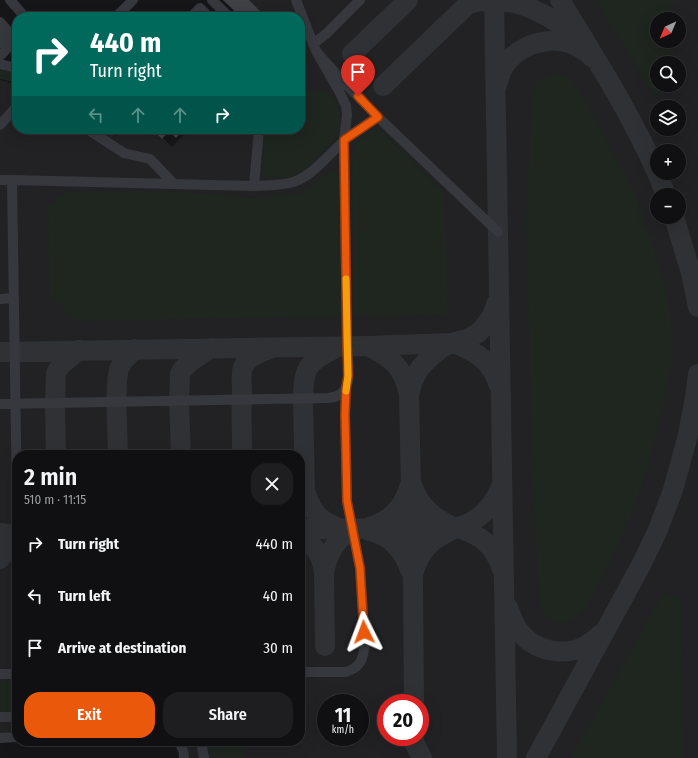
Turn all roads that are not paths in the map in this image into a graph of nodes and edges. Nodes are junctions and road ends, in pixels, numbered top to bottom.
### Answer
1 (10, 0) edge
2 (133, 0) edge
3 (207, 0) edge
4 (212, 0) edge
5 (296, 0) edge
6 (360, 0) edge
7 (200, 8) junction
8 (21, 12) edge
9 (121, 12) edge
10 (196, 12) edge
11 (204, 12) edge
12 (224, 12) edge
13 (301, 12) edge
14 (305, 22) edge
15 (2, 25) edge
16 (12, 35) edge
17 (12, 42) edge
18 (0, 43) edge
19 (315, 47) junction
20 (0, 56) edge
21 (0, 64) edge
22 (12, 67) edge
23 (12, 112) edge
24 (378, 117) junction
25 (0, 125) edge
26 (95, 134) edge
27 (259, 134) edge
28 (344, 140) junction
29 (0, 180) edge
30 (12, 180) junction
31 (174, 184) junction
32 (254, 186) junction
33 (498, 232) dead end
34 (14, 298) junction
35 (0, 299) edge
36 (346, 388) junction
37 (16, 403) junction
38 (0, 404) edge
39 (16, 450) edge
40 (305, 672) edge
41 (0, 674) edge
42 (12, 674) edge
43 (0, 717) edge
44 (12, 717) edge
45 (12, 737) edge
46 (0, 738) edge
47 (181, 746) edge
48 (202, 746) edge
49 (184, 758) edge
50 (204, 758) edge

1 - 8 street
2 - 9 street
3 - 7 street
4 - 12 street
5 - 13 street
6 - 19 street
7 - 10 street
7 - 11 street
14 - 19 street
15 - 16 street
15 - 18 street
17 - 20 street
19 - 24 street
19 - 28 street
21 - 22 street
23 - 25 street
24 - 28 street
24 - 33 street
26 - 31 street
27 - 32 street
28 - 32 street
28 - 36 street
29 - 30 street
30 - 31 street
30 - 34 street
31 - 32 street
34 - 35 street
34 - 37 street
36 - 37 street
36 - 40 street
37 - 38 street
37 - 39 street
41 - 42 street
43 - 44 street
45 - 46 street
47 - 49 street
48 - 50 street

